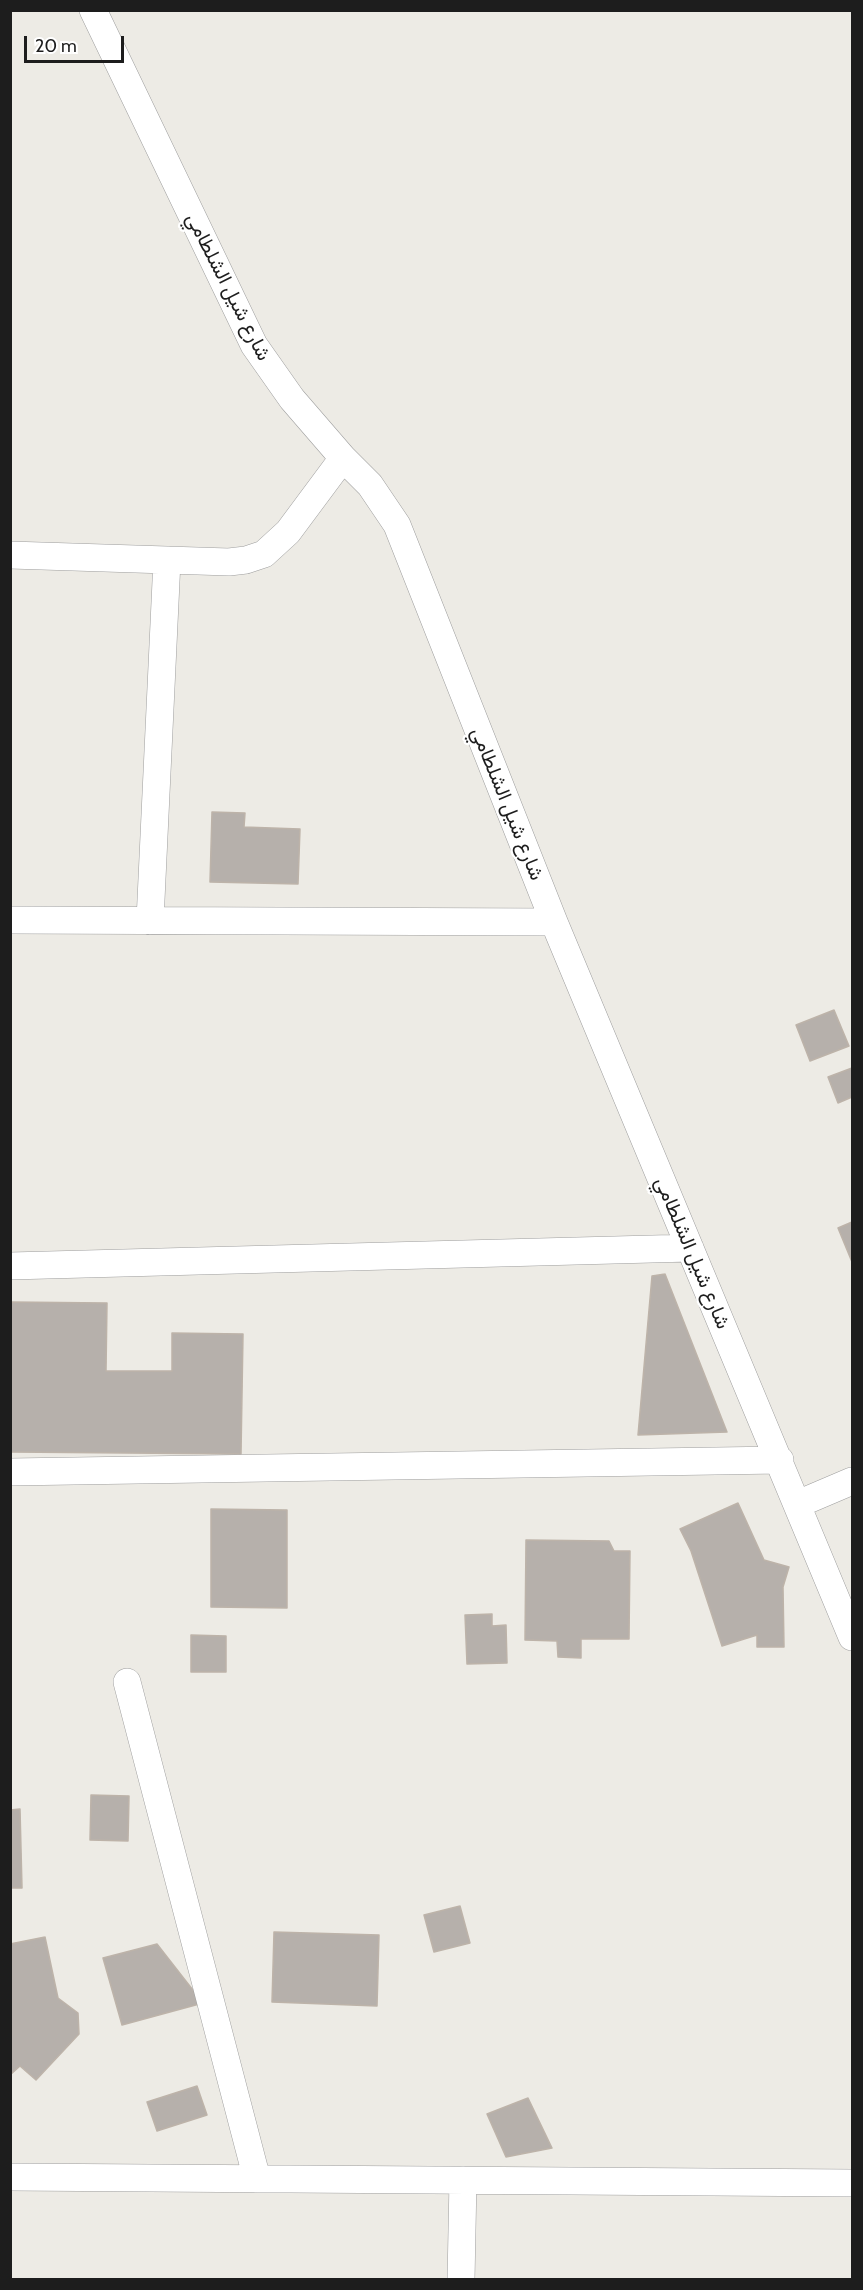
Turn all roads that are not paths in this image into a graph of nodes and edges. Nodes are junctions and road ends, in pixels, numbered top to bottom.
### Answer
1 (93, 10) edge
2 (344, 458) junction
3 (10, 555) edge
4 (167, 560) junction
5 (10, 920) edge
6 (150, 921) junction
7 (554, 922) junction
8 (690, 1248) junction
9 (10, 1266) edge
10 (780, 1461) junction
11 (10, 1472) edge
12 (852, 1481) edge
13 (798, 1504) junction
14 (852, 1637) edge
15 (127, 1682) dead end
16 (10, 2177) edge
17 (257, 2179) junction
18 (463, 2180) junction
19 (852, 2183) edge
20 (461, 2280) edge

1 - 2 street, شارع شيل الشلطامي
2 - 4 street
2 - 7 street, شارع شيل الشلطامي
3 - 4 street
4 - 6 street
5 - 6 street
6 - 7 street
7 - 8 street, شارع شيل الشلطامي
8 - 9 street
8 - 10 street, شارع شيل الشلطامي
10 - 11 street
10 - 13 street, شارع شيل الشلطامي
12 - 13 street
13 - 14 street, شارع شيل الشلطامي
15 - 17 street
16 - 17 street
17 - 18 street
18 - 19 street
18 - 20 street

